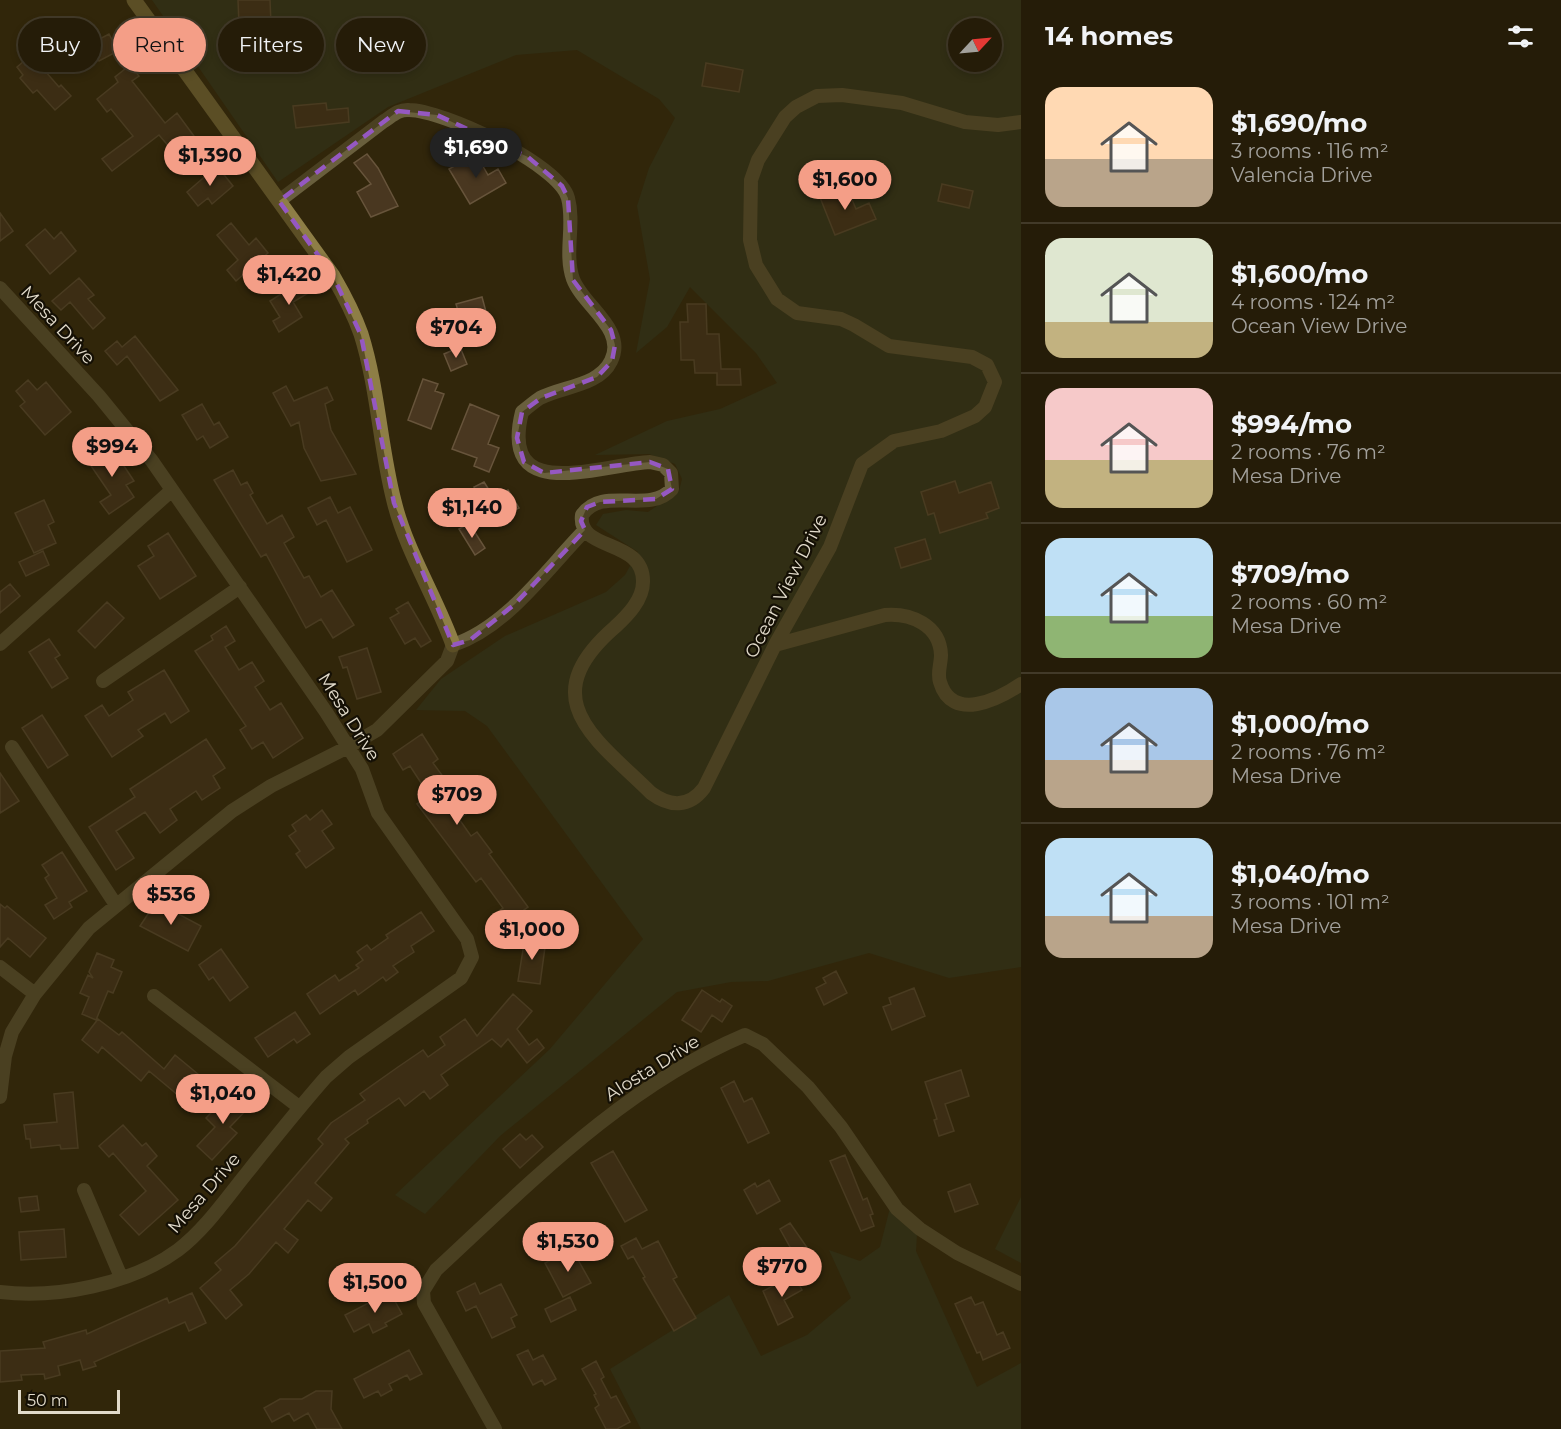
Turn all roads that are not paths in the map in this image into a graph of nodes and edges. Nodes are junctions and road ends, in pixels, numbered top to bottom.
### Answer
1 (134, 0) edge
2 (1021, 122) edge
3 (279, 201) junction
4 (0, 288) edge
5 (172, 490) junction
6 (585, 530) junction
7 (240, 587) junction
8 (0, 644) edge
9 (453, 645) junction
10 (774, 645) junction
11 (103, 681) dead end
12 (1021, 684) edge
13 (12, 747) dead end
14 (348, 747) junction
15 (116, 905) junction
16 (0, 967) edge
17 (36, 994) junction
18 (154, 996) dead end
19 (0, 1097) edge
20 (299, 1107) junction
21 (84, 1190) dead end
22 (121, 1277) junction
23 (1021, 1284) edge
24 (0, 1292) edge
25 (495, 1429) edge

1 - 3 street
2 - 10 street, Ocean View Drive
3 - 6 street
3 - 9 street
4 - 5 street, Mesa Drive
5 - 7 street, Mesa Drive
5 - 8 street
6 - 9 street
6 - 10 street, Ocean View Drive
7 - 11 street
7 - 14 street, Mesa Drive
9 - 14 street
10 - 12 street
13 - 15 street
14 - 15 street
14 - 20 street, Mesa Drive
15 - 17 street
16 - 17 street
17 - 19 street
18 - 20 street
20 - 22 street, Mesa Drive
21 - 22 street
22 - 24 street, Mesa Drive
23 - 25 street, Alosta Drive

